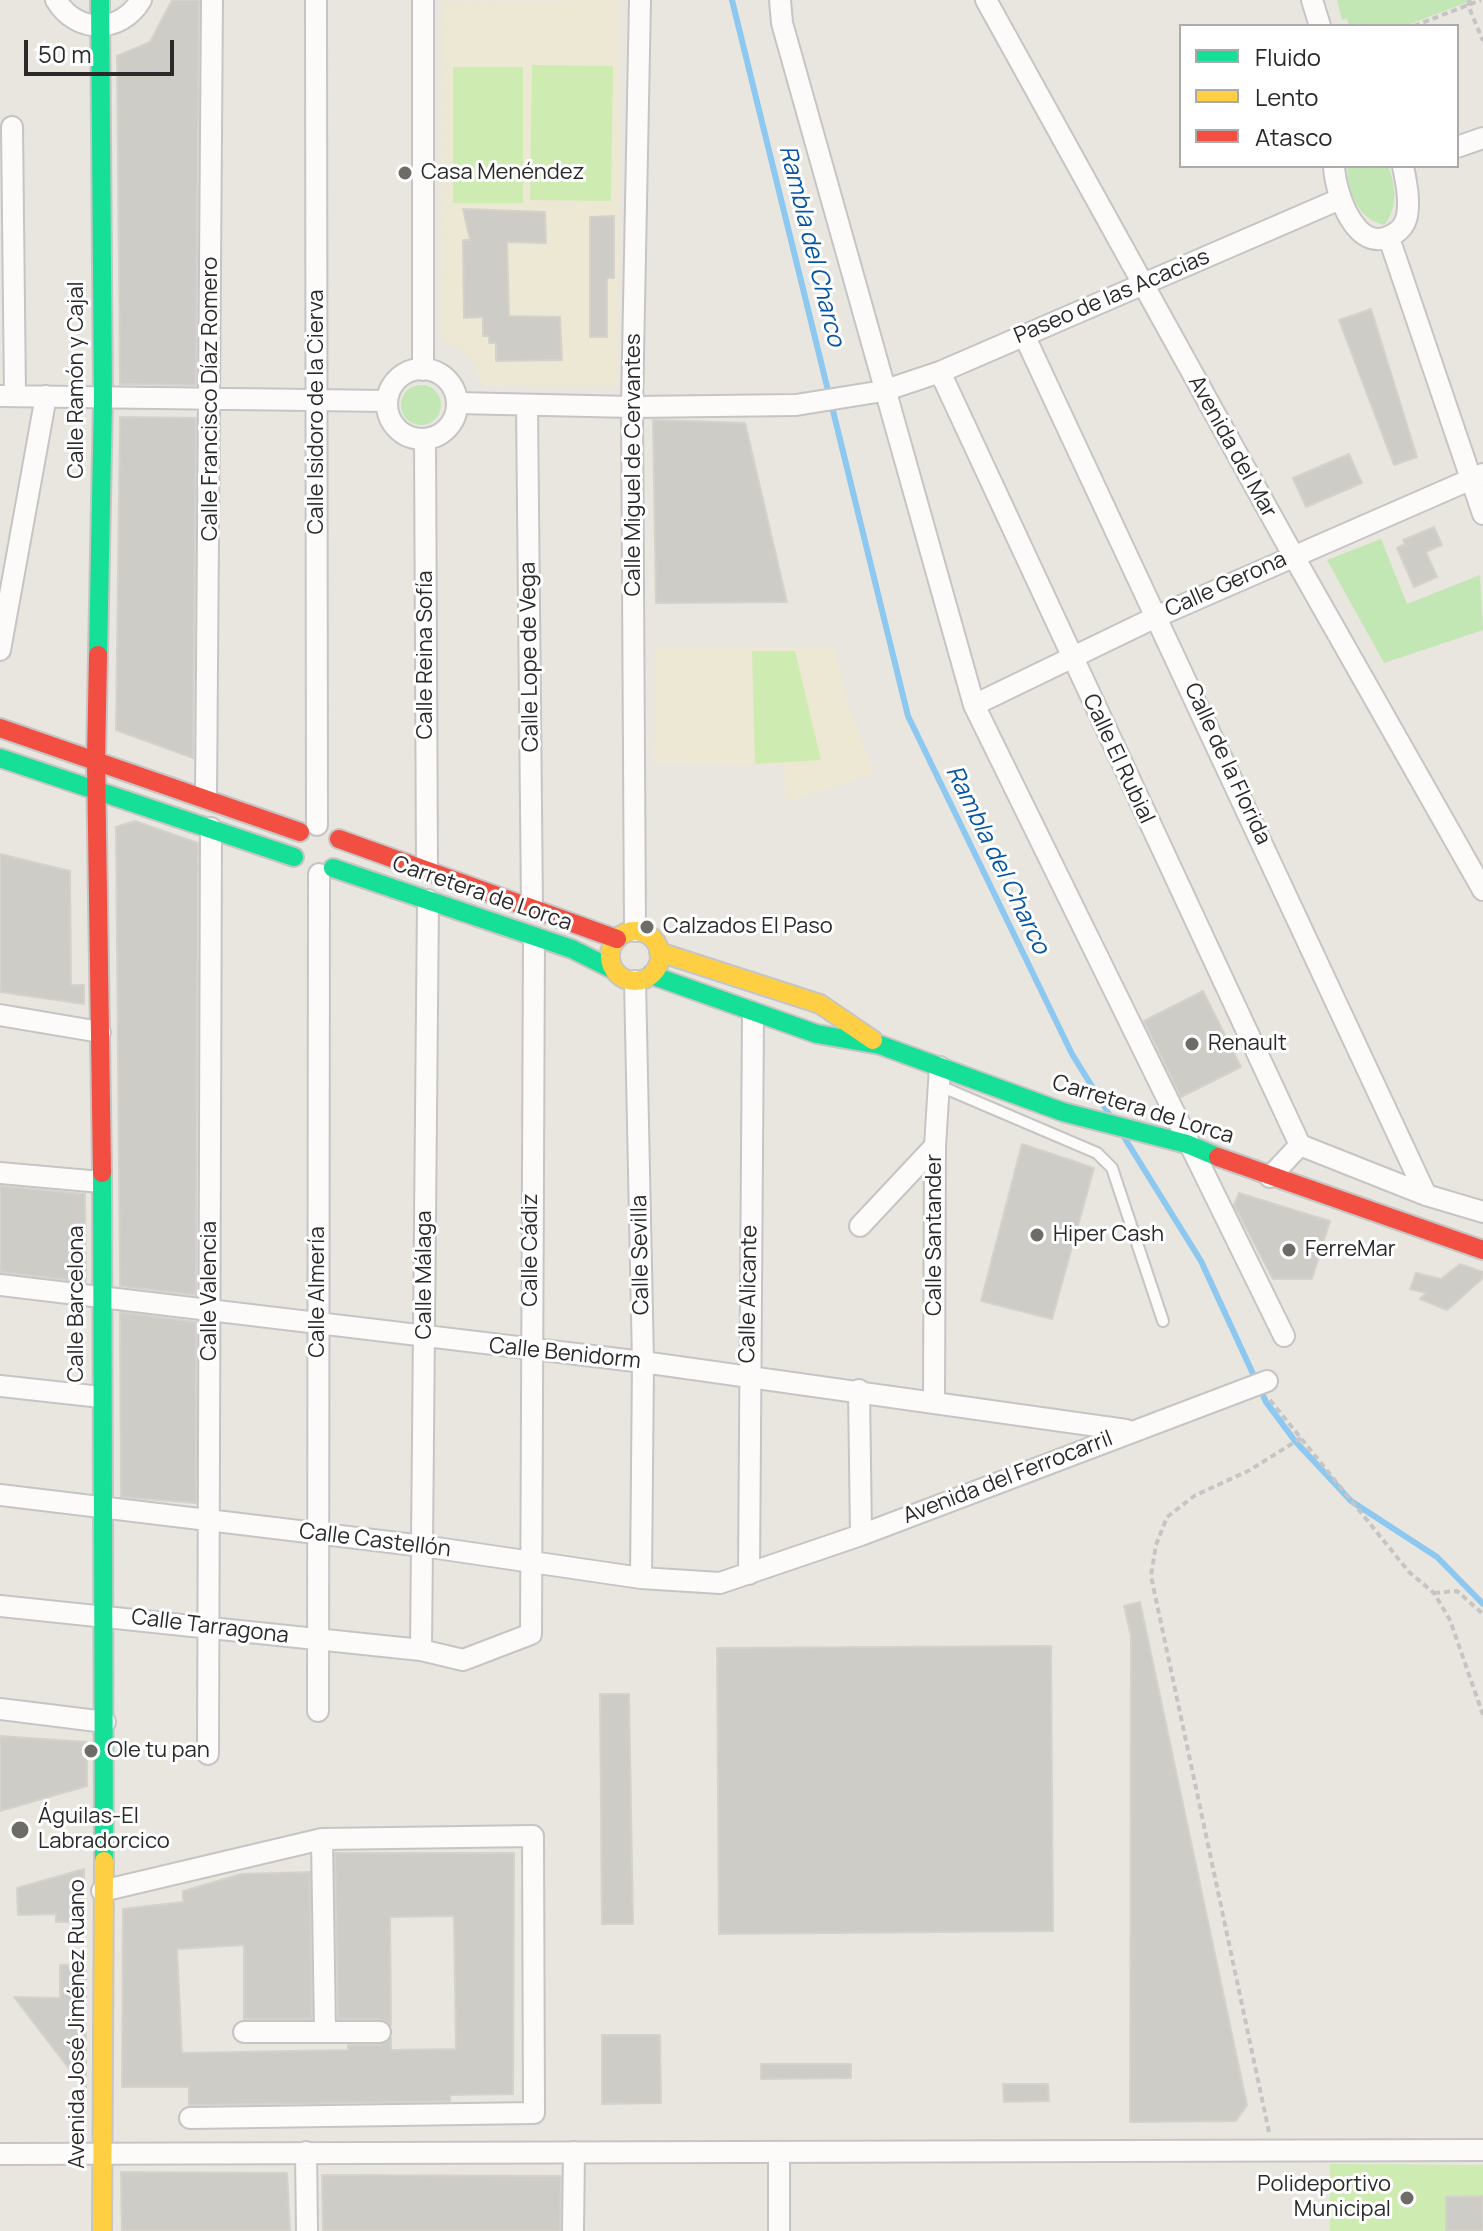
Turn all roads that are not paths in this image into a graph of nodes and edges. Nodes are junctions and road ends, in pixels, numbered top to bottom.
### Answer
1 (56, 0) edge
2 (100, 0) edge
3 (141, 0) edge
4 (212, 0) edge
5 (316, 0) edge
6 (423, 0) edge
7 (640, 0) edge
8 (780, 0) edge
9 (986, 0) edge
10 (1312, 0) edge
11 (1319, 24) edge
12 (100, 26) junction
13 (12, 127) dead end
14 (1483, 138) edge
15 (1459, 146) edge
16 (1334, 168) edge
17 (1403, 168) edge
18 (1340, 199) junction
19 (1389, 238) junction
20 (1142, 284) junction
21 (1024, 335) junction
22 (423, 370) junction
23 (940, 372) junction
24 (877, 392) junction
25 (7, 396) edge
26 (46, 396) junction
27 (317, 397) junction
28 (103, 399) junction
29 (211, 400) junction
30 (387, 401) junction
31 (457, 403) junction
32 (527, 405) junction
33 (632, 407) junction
34 (425, 439) junction
35 (1476, 476) edge
36 (1483, 514) edge
37 (1293, 555) junction
38 (1158, 616) junction
39 (0, 650) edge
40 (1071, 659) junction
41 (974, 705) junction
42 (0, 728) edge
43 (0, 758) edge
44 (96, 760) junction
45 (99, 792) junction
46 (206, 798) junction
47 (211, 828) junction
48 (309, 828) junction
49 (339, 839) junction
50 (294, 857) junction
51 (326, 871) junction
52 (427, 871) junction
53 (1483, 890) edge
54 (428, 900) junction
55 (532, 908) junction
56 (626, 935) junction
57 (534, 939) junction
58 (659, 952) junction
59 (614, 970) junction
60 (643, 978) junction
61 (753, 1014) junction
62 (0, 1015) edge
63 (100, 1032) junction
64 (880, 1045) junction
65 (940, 1077) junction
66 (1180, 1142) junction
67 (1300, 1145) junction
68 (935, 1146) junction
69 (0, 1173) edge
70 (1270, 1177) junction
71 (101, 1182) junction
72 (1426, 1195) junction
73 (1483, 1212) edge
74 (860, 1226) dead end
75 (1483, 1250) edge
76 (0, 1285) edge
77 (101, 1299) junction
78 (210, 1311) junction
79 (318, 1321) junction
80 (1163, 1321) dead end
81 (1284, 1336) dead end
82 (424, 1337) junction
83 (531, 1351) junction
84 (643, 1362) junction
85 (748, 1377) junction
86 (1267, 1381) road end
87 (0, 1386) edge
88 (859, 1390) junction
89 (101, 1397) junction
90 (934, 1402) junction
91 (1129, 1431) junction
92 (0, 1495) edge
93 (103, 1510) junction
94 (210, 1520) junction
95 (316, 1534) junction
96 (861, 1535) junction
97 (423, 1546) junction
98 (530, 1561) junction
99 (749, 1574) junction
100 (641, 1578) junction
101 (0, 1606) edge
102 (105, 1615) junction
103 (210, 1628) junction
104 (317, 1640) junction
105 (421, 1650) junction
106 (0, 1709) edge
107 (318, 1711) dead end
108 (105, 1722) junction
109 (208, 1754) dead end
110 (103, 1816) joint
111 (322, 1839) junction
112 (102, 1891) junction
113 (325, 2031) junction
114 (244, 2032) dead end
115 (380, 2032) dead end
116 (190, 2118) dead end
117 (1483, 2150) edge
118 (306, 2152) junction
119 (574, 2152) junction
120 (779, 2152) junction
121 (101, 2153) junction
122 (0, 2154) edge
123 (102, 2231) edge
124 (307, 2231) edge
125 (573, 2231) edge
126 (779, 2231) edge

1 - 12 street
2 - 12 main road, Calle Ramón y Cajal
3 - 12 street
4 - 29 street, Calle Francisco Díaz Romero
5 - 27 street, Calle Isidoro de la Cierva
6 - 22 street
7 - 33 street, Calle Miguel de Cervantes
8 - 24 street
9 - 20 street, Avenida del Mar
10 - 11 street
12 - 28 main road, Calle Ramón y Cajal
13 - 25 street
14 - 15 street
16 - 18 street
17 - 19 street
18 - 19 street
18 - 20 street, Paseo de las Acacias
19 - 35 street
20 - 21 street, Paseo de las Acacias
20 - 37 street, Avenida del Mar
21 - 23 street, Paseo de las Acacias
21 - 38 street, Calle de la Florida
22 - 30 street
22 - 31 street
23 - 24 street, Paseo de las Acacias
23 - 40 street, Calle El Rubial
24 - 33 street, Paseo de las Acacias
24 - 41 street
25 - 26 street
26 - 28 street
26 - 39 street
27 - 29 street
27 - 30 street
27 - 48 street, Calle Isidoro de la Cierva
28 - 29 street
28 - 44 main road, Calle Ramón y Cajal
29 - 46 street, Calle Francisco Díaz Romero
30 - 34 street
31 - 32 street, Paseo de las Acacias
31 - 34 street
32 - 33 street, Paseo de las Acacias
32 - 55 street, Calle Lope de Vega
33 - 56 street, Calle Miguel de Cervantes
34 - 52 street, Calle Reina Sofía
35 - 36 street
35 - 37 street, Calle Gerona
37 - 38 street, Calle Gerona
37 - 53 street, Avenida del Mar
38 - 40 street, Calle Gerona
38 - 72 street, Calle de la Florida
40 - 41 street, Calle Gerona
40 - 67 street, Calle El Rubial
41 - 66 street
42 - 44 main road, Carretera de Lorca
43 - 45 main road, Carretera de Lorca
44 - 45 main road
44 - 46 main road, Carretera de Lorca
45 - 47 main road, Carretera de Lorca
45 - 63 main road, Calle Barcelona
46 - 48 main road, Carretera de Lorca
47 - 50 main road, Carretera de Lorca
47 - 78 street, Calle Valencia
48 - 49 main road, Carretera de Lorca
48 - 50 main road
49 - 51 main road
49 - 52 main road, Carretera de Lorca
50 - 51 main road, Carretera de Lorca
51 - 54 main road, Carretera de Lorca
51 - 79 street, Calle Almería
52 - 55 main road, Carretera de Lorca
54 - 57 main road, Carretera de Lorca
54 - 82 street, Calle Málaga
55 - 56 main road, Carretera de Lorca
56 - 58 main road
56 - 59 main road
57 - 59 main road, Carretera de Lorca
57 - 83 street, Calle Cádiz
58 - 60 main road
58 - 64 main road, Carretera de Lorca
59 - 60 main road
60 - 61 main road, Carretera de Lorca
60 - 84 street, Calle Sevilla
61 - 64 main road, Carretera de Lorca
61 - 85 street, Calle Alicante
62 - 63 street
63 - 71 main road, Calle Barcelona
64 - 65 main road, Carretera de Lorca
65 - 66 main road, Carretera de Lorca
65 - 68 street, Calle Santander
65 - 80 lane
66 - 70 main road, Carretera de Lorca
66 - 81 street
67 - 70 street
67 - 72 street
68 - 74 street
68 - 90 street, Calle Santander
69 - 71 street
70 - 75 main road, Carretera de Lorca
71 - 77 main road, Calle Barcelona
72 - 73 street
76 - 77 street, Calle Benidorm
77 - 78 street, Calle Benidorm
77 - 89 main road, Calle Barcelona
78 - 79 street, Calle Benidorm
78 - 94 street, Calle Valencia
79 - 82 street, Calle Benidorm
79 - 95 street, Calle Almería
82 - 83 street, Calle Benidorm
82 - 97 street, Calle Málaga
83 - 84 street, Calle Benidorm
83 - 98 street, Calle Cádiz
84 - 85 street, Calle Benidorm
84 - 100 street, Calle Sevilla
85 - 88 street, Calle Benidorm
85 - 99 street, Calle Alicante
86 - 91 street, Avenida del Ferrocarril
87 - 89 street
88 - 90 street, Calle Benidorm
88 - 96 street
89 - 93 main road, Calle Barcelona
90 - 91 street, Calle Benidorm
91 - 96 street, Avenida del Ferrocarril
92 - 93 street, Calle Castellón
93 - 94 street, Calle Castellón
93 - 102 main road, Calle Barcelona
94 - 95 street, Calle Castellón
94 - 103 street, Calle Valencia
95 - 97 street, Calle Castellón
95 - 104 street, Calle Almería
96 - 99 street, Avenida del Ferrocarril
97 - 98 street, Calle Castellón
97 - 105 street, Calle Málaga
98 - 100 street, Calle Castellón
98 - 105 street, Calle Tarragona
99 - 100 street, Calle Castellón
101 - 102 street, Calle Tarragona
102 - 103 street, Calle Tarragona
102 - 108 main road, Calle Barcelona
103 - 104 street, Calle Tarragona
103 - 109 street, Calle Valencia
104 - 105 street, Calle Tarragona
104 - 107 street, Calle Almería
106 - 108 street
108 - 110 main road, Calle Barcelona
110 - 112 main road, Avenida José Jiménez Ruano
111 - 112 street
111 - 113 street
111 - 116 street
112 - 121 main road, Avenida José Jiménez Ruano
113 - 114 street
113 - 115 street
117 - 120 street
118 - 119 street
118 - 121 street
118 - 124 street
119 - 120 street
119 - 125 street
120 - 126 street
121 - 122 street
121 - 123 main road, Avenida José Jiménez Ruano

